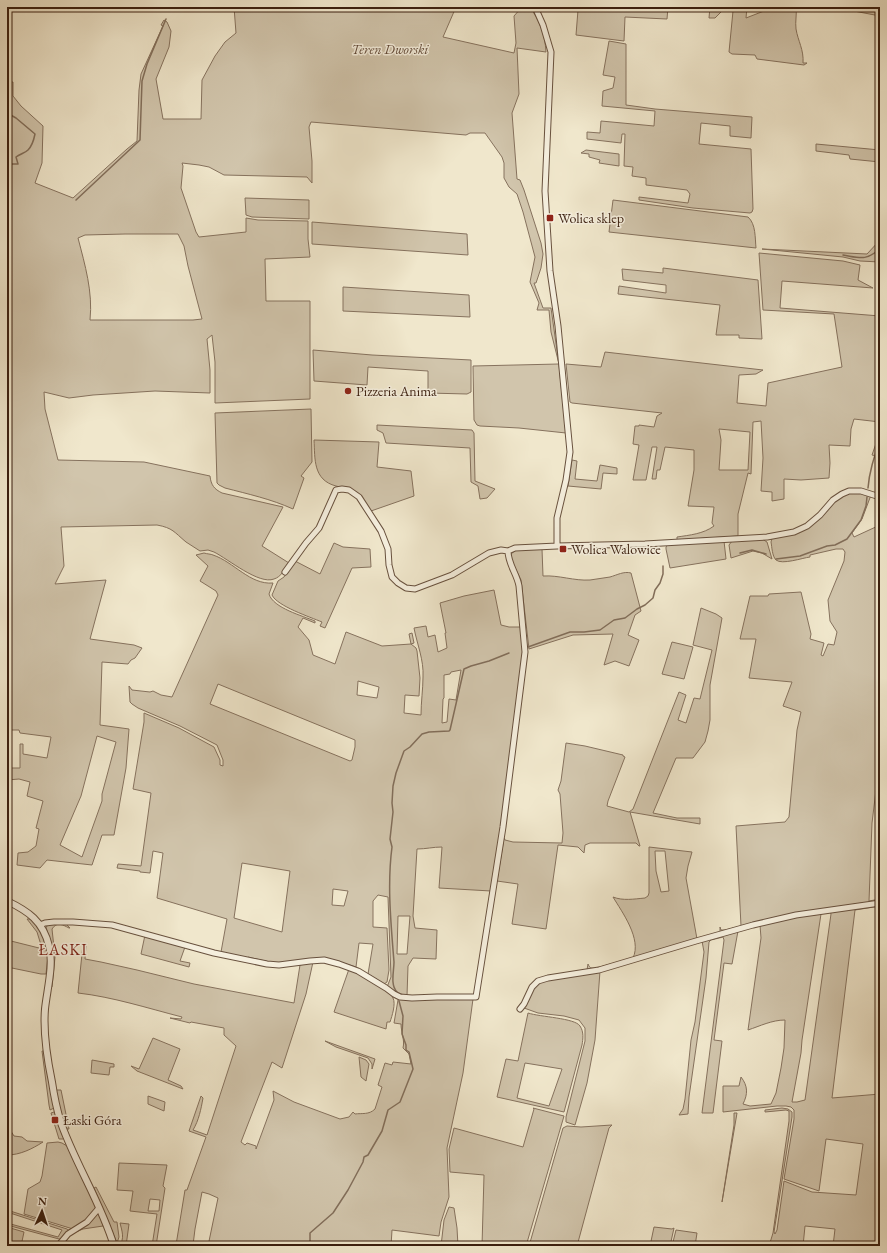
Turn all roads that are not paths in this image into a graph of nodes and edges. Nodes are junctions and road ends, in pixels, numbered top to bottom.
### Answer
1 (162, 7) edge
2 (180, 7) edge
3 (535, 7) edge
4 (880, 497) edge
5 (557, 546) junction
6 (508, 551) junction
7 (285, 572) dead end
8 (7, 901) edge
9 (880, 903) edge
10 (40, 925) junction
11 (520, 1009) dead end
12 (99, 1208) junction
13 (58, 1246) edge
14 (114, 1246) edge

1 - 2 street
3 - 5 street
4 - 5 street
5 - 6 street
6 - 7 street
6 - 10 street
8 - 10 street
9 - 11 street
10 - 12 street
12 - 13 street
12 - 14 street

